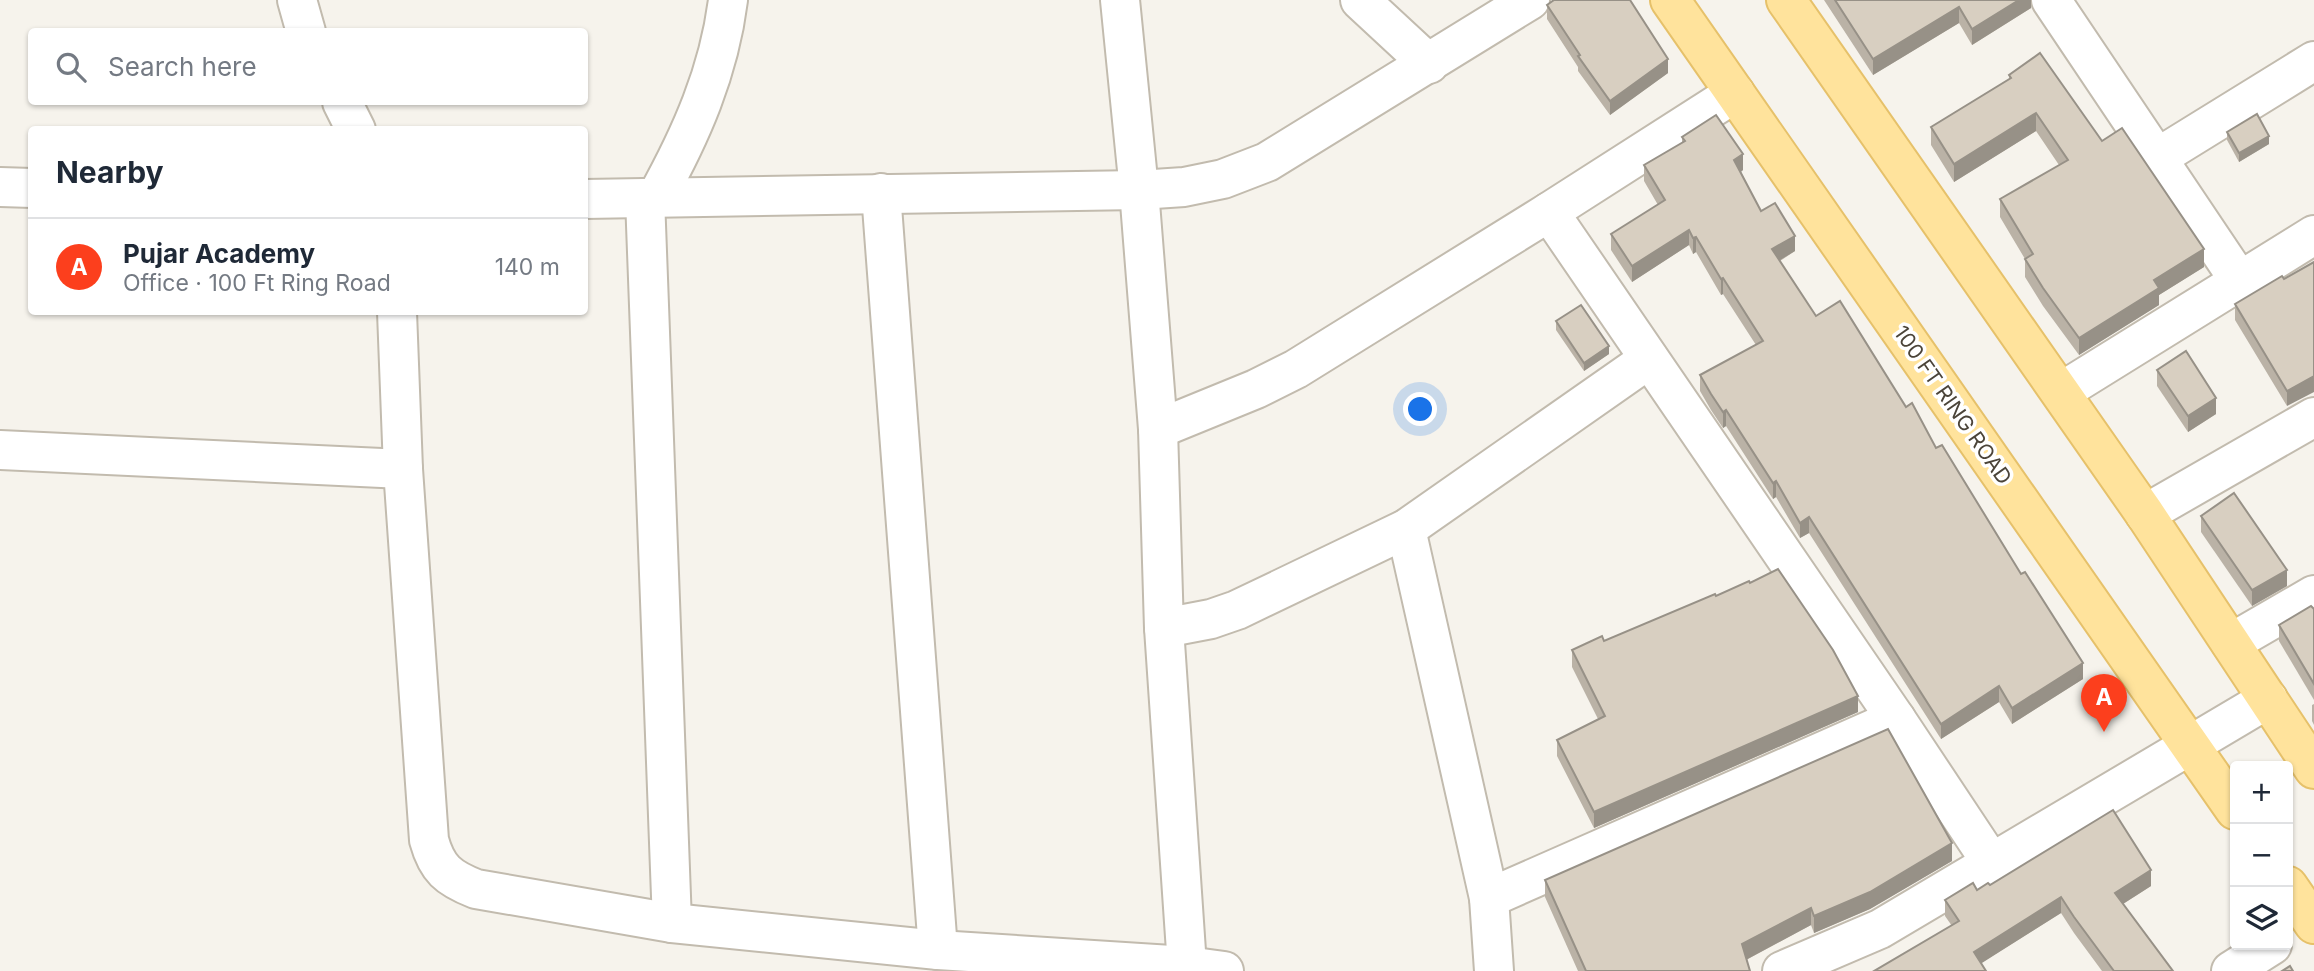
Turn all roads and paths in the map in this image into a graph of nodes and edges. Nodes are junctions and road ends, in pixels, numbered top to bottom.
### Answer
1 (297, 0) edge
2 (728, 0) edge
3 (1120, 0) edge
4 (1360, 0) edge
5 (1530, 0) edge
6 (1670, 0) edge
7 (1786, 0) edge
8 (2051, 0) edge
9 (304, 28) edge
10 (2314, 61) edge
11 (1429, 64) junction
12 (1735, 93) junction
13 (344, 105) edge
14 (354, 126) edge
15 (2157, 159) junction
16 (0, 187) edge
17 (28, 188) edge
18 (1139, 190) junction
19 (881, 193) junction
20 (650, 198) junction
21 (588, 199) edge
22 (1549, 212) junction
23 (2314, 235) edge
24 (2239, 280) junction
25 (397, 315) edge
26 (1648, 359) junction
27 (2061, 392) junction
28 (2314, 417) edge
29 (1158, 429) junction
30 (0, 450) edge
31 (404, 469) junction
32 (2145, 514) junction
33 (1406, 529) junction
34 (2314, 594) edge
35 (1164, 628) junction
36 (2231, 643) junction
37 (2267, 699) junction
38 (1896, 719) junction
39 (2189, 745) junction
40 (2314, 769) edge
41 (2230, 803) edge
42 (1991, 862) junction
43 (2288, 887) edge
44 (1489, 898) junction
45 (672, 923) junction
46 (2304, 926) edge
47 (938, 950) junction
48 (2264, 950) edge
49 (1832, 962) edge
50 (1205, 968) edge
51 (1494, 971) edge
52 (1782, 971) edge
53 (2231, 971) edge

1 - 9 street
2 - 20 street
3 - 18 street
4 - 11 street
5 - 11 street
6 - 12 main road, 100 FT RING ROAD
7 - 27 main road
8 - 15 street
10 - 15 street
11 - 18 street
12 - 22 street
12 - 39 main road, 100 FT RING ROAD
13 - 14 street
15 - 24 street
16 - 17 street
18 - 19 street
18 - 29 street
19 - 20 street
19 - 47 street
20 - 21 street
20 - 45 street
22 - 26 street
22 - 29 street
23 - 24 street
24 - 27 street
25 - 31 street
26 - 33 street
26 - 38 street
27 - 32 main road
28 - 32 street
29 - 35 street
30 - 31 street
31 - 45 street
32 - 36 main road
33 - 35 street
33 - 44 street
34 - 36 street
35 - 50 street
36 - 37 main road
37 - 39 street
37 - 40 main road
38 - 42 street
38 - 44 street
39 - 41 main road, 100 FT RING ROAD
39 - 42 street
42 - 49 street
43 - 46 main road
44 - 51 street
45 - 47 street
47 - 50 street
48 - 53 street
49 - 52 street

